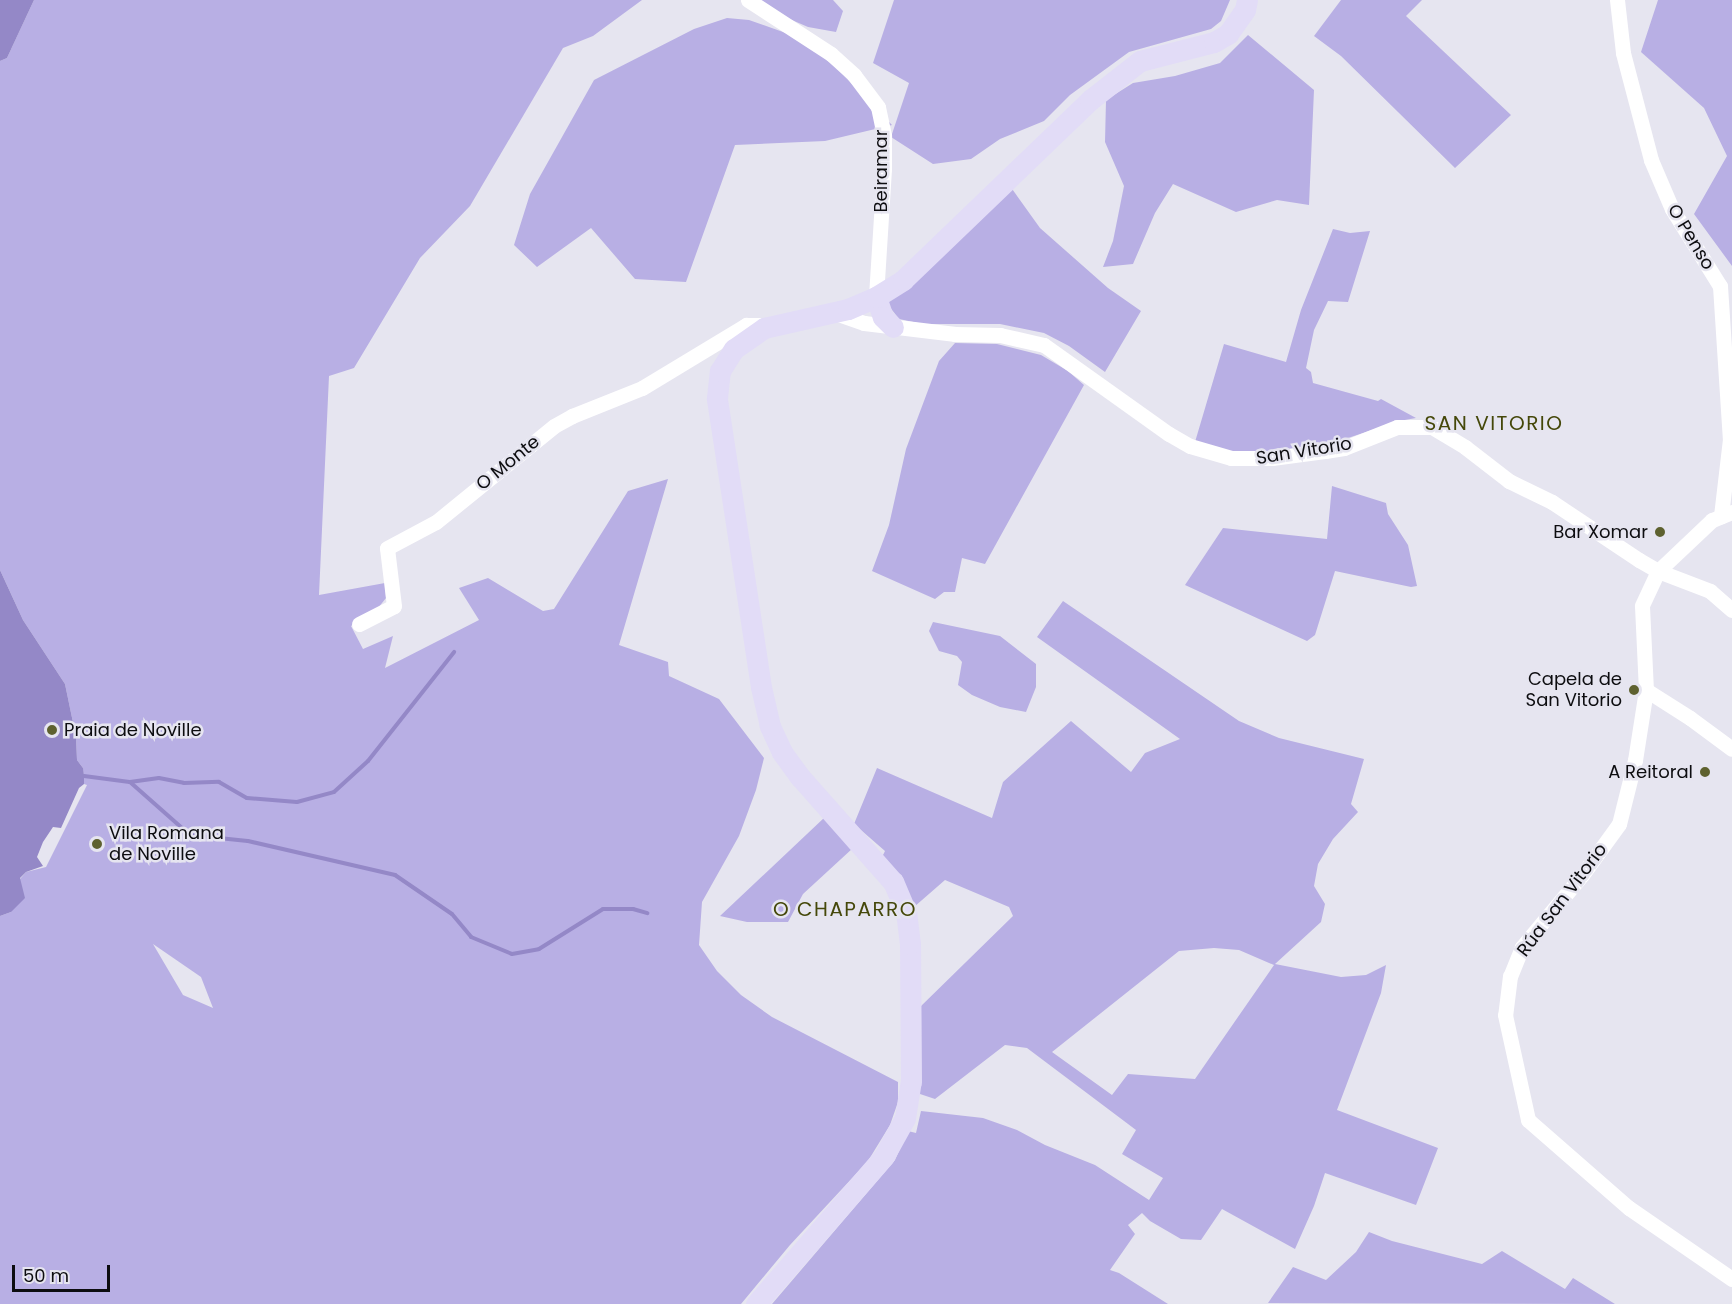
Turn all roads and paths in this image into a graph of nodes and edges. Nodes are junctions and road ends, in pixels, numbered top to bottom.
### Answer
1 (748, 0) edge
2 (1247, 0) edge
3 (1617, 0) edge
4 (876, 297) junction
5 (835, 313) junction
6 (892, 327) junction
7 (764, 328) junction
8 (699, 356) junction
9 (720, 371) junction
10 (1726, 514) edge
11 (1658, 571) junction
12 (1732, 610) edge
13 (359, 624) dead end
14 (1646, 690) junction
15 (1732, 749) edge
16 (1732, 1280) edge
17 (756, 1304) edge

1 - 4 street, Beiramar
2 - 4 street
3 - 10 street, O Penso
4 - 5 street
4 - 6 street
5 - 6 street, San Vitorio
5 - 7 street
6 - 11 street, San Vitorio
7 - 8 street
7 - 9 street
8 - 9 street
8 - 13 street, O Monte
9 - 17 street
10 - 11 street
11 - 12 street, San Vitorio
11 - 14 street, Rúa San Vitorio
14 - 15 street
14 - 16 street, Rúa San Vitorio

